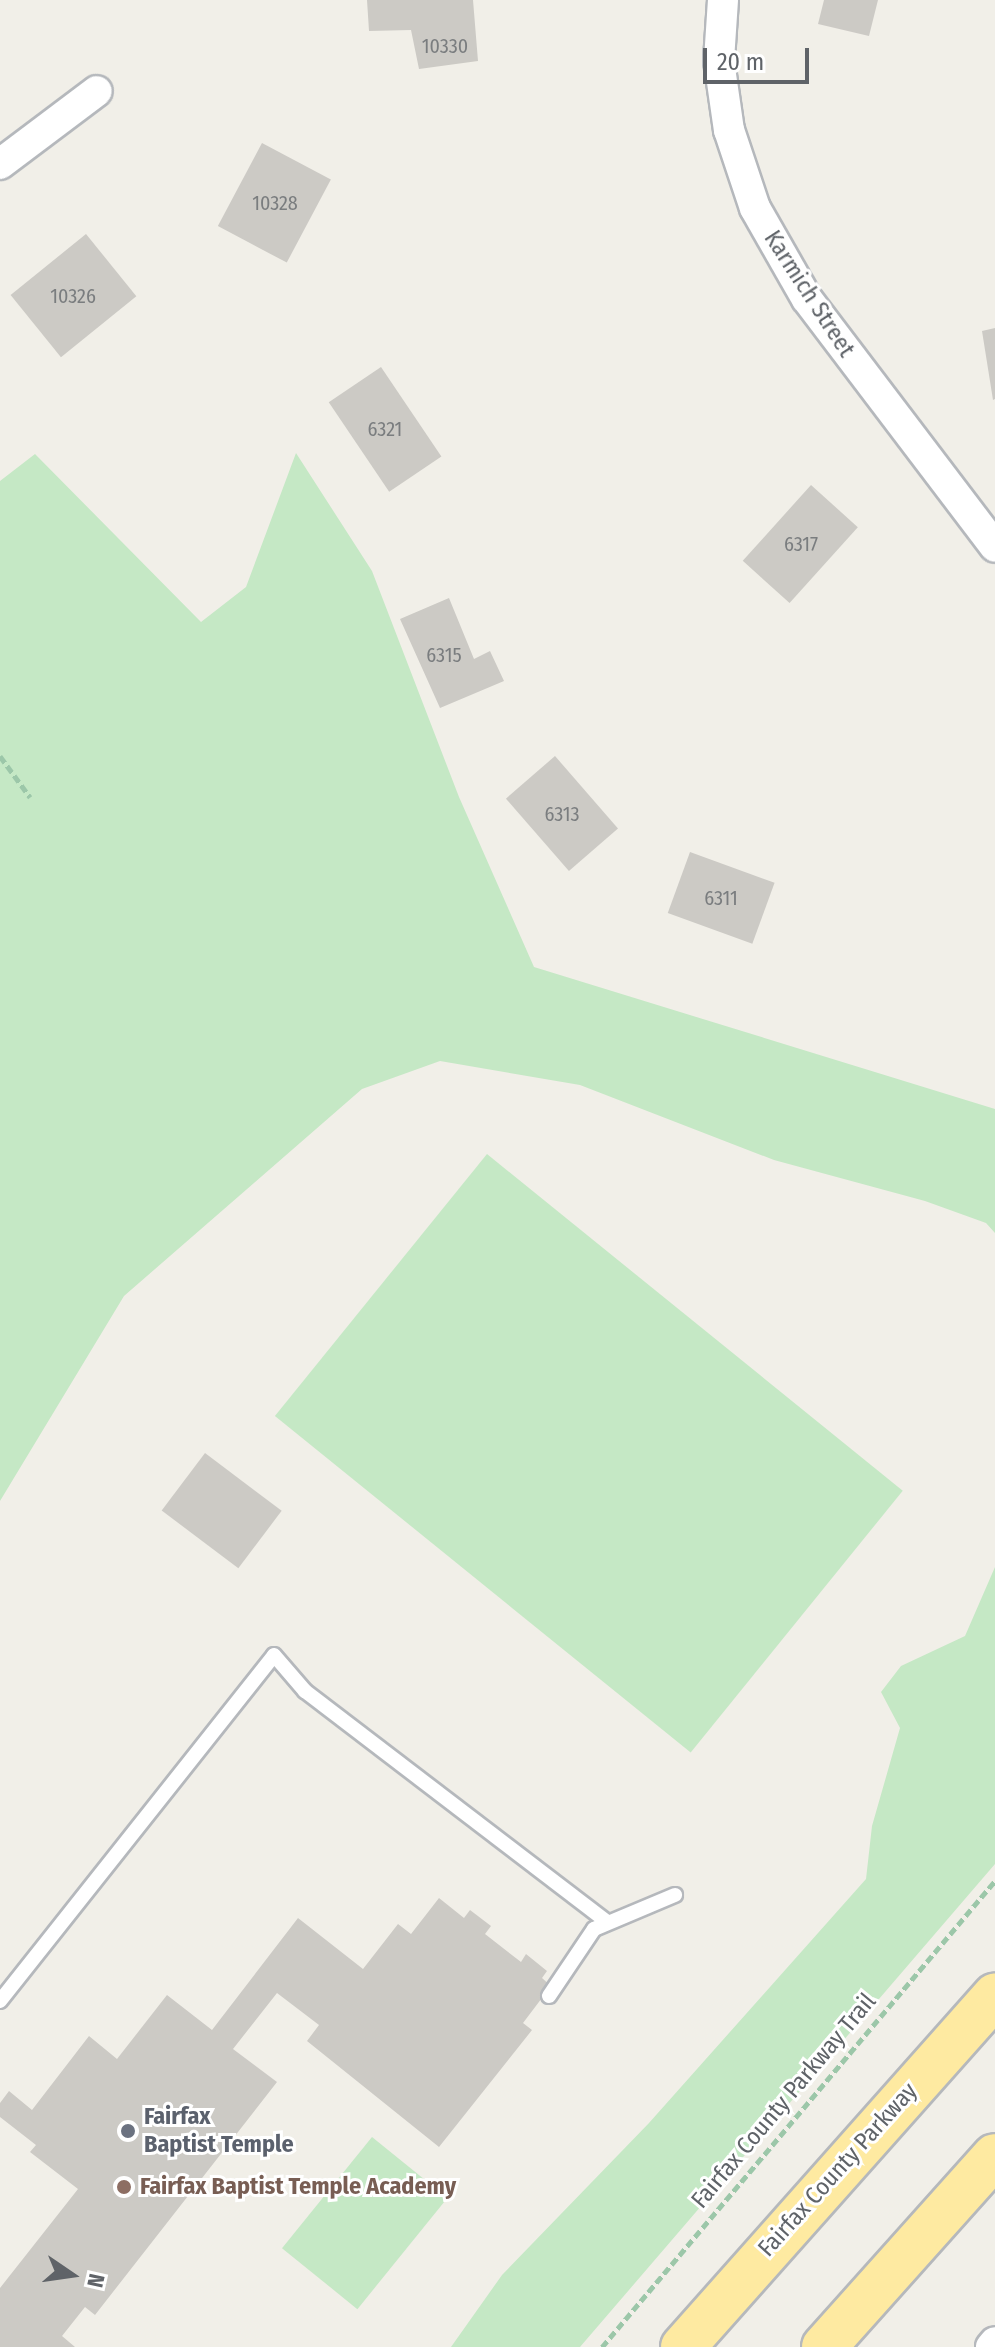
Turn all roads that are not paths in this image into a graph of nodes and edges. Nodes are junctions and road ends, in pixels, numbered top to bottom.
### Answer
1 (723, 0) edge
2 (97, 91) dead end
3 (0, 164) edge
4 (995, 547) edge
5 (675, 1895) dead end
6 (607, 1922) junction
7 (549, 1996) dead end
8 (995, 1996) edge
9 (0, 2001) edge
10 (995, 2156) edge
11 (995, 2342) edge
12 (683, 2347) edge
13 (824, 2347) edge
14 (991, 2347) edge

1 - 4 street, Karmich Street
2 - 3 street
5 - 6 lane
6 - 7 lane
6 - 9 lane
8 - 12 highway, Fairfax County Parkway
10 - 13 highway
11 - 14 street

